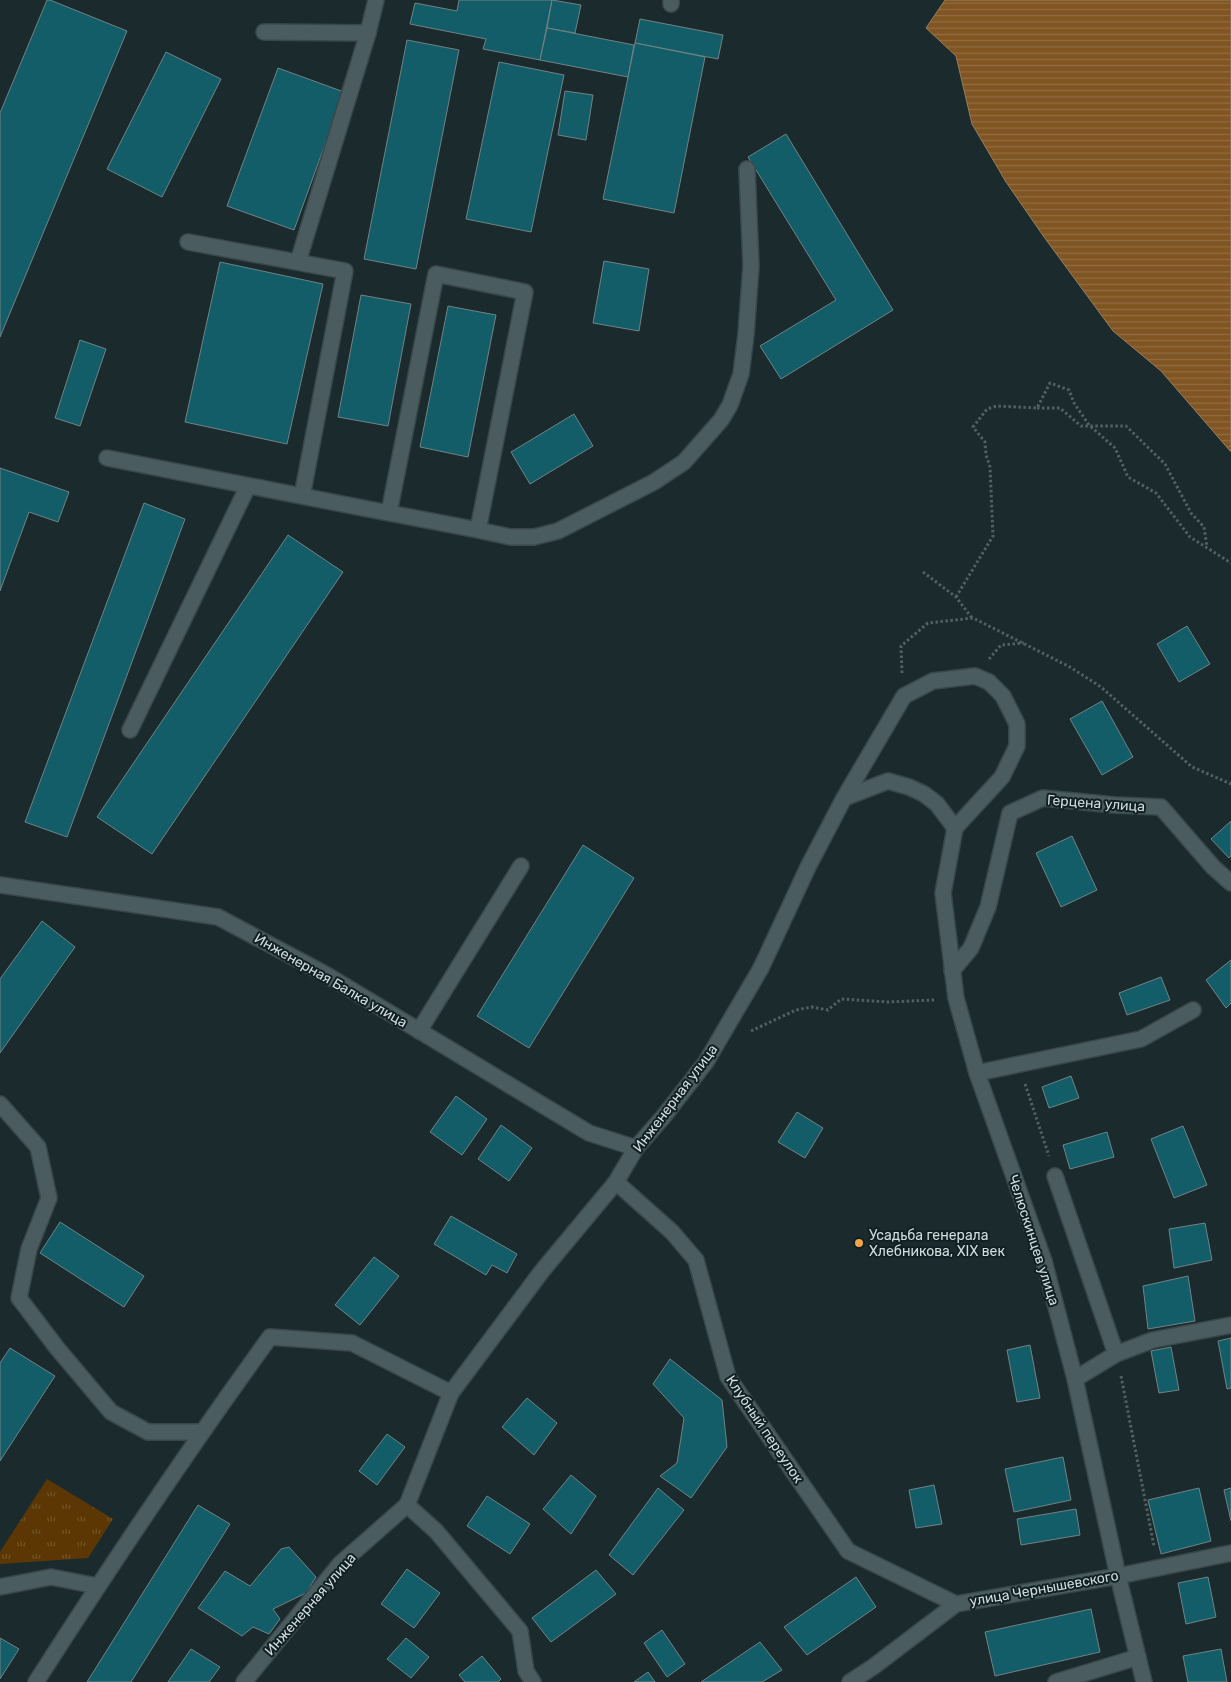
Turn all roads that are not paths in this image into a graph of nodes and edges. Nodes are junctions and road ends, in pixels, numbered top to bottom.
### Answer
1 (376, 0) edge
2 (264, 32) dead end
3 (368, 33) junction
4 (747, 169) dead end
5 (188, 242) dead end
6 (298, 262) junction
7 (107, 458) dead end
8 (248, 486) junction
9 (302, 496) junction
10 (389, 513) junction
11 (478, 530) junction
12 (130, 730) dead end
13 (844, 798) junction
14 (955, 828) junction
15 (521, 866) dead end
16 (1231, 883) edge
17 (0, 885) edge
18 (952, 971) junction
19 (1193, 1010) dead end
20 (419, 1031) junction
21 (977, 1073) junction
22 (0, 1104) edge
23 (636, 1148) junction
24 (1056, 1176) road end
25 (616, 1182) junction
26 (1231, 1325) edge
27 (1116, 1354) junction
28 (1075, 1379) junction
29 (450, 1393) junction
30 (201, 1432) junction
31 (407, 1505) junction
32 (1231, 1553) edge
33 (1118, 1576) junction
34 (97, 1586) junction
35 (0, 1587) edge
36 (956, 1604) junction
37 (1138, 1657) junction
38 (36, 1682) edge
39 (244, 1682) edge
40 (533, 1682) edge
41 (850, 1682) edge
42 (1056, 1682) edge
43 (1144, 1682) edge

1 - 3 street
2 - 3 street
3 - 6 street
4 - 11 street
5 - 6 street
6 - 9 street
7 - 8 street
8 - 9 street
8 - 12 street
9 - 10 street
10 - 11 street
10 - 11 street
13 - 14 street
13 - 14 street, Инженерная улица
13 - 23 street, Инженерная улица
14 - 18 street, Челюскинцев улица
15 - 20 street
16 - 18 street, Герцена улица
17 - 20 street, Инженерная Балка улица
18 - 21 street, Челюскинцев улица
19 - 21 street
20 - 23 street, Инженерная Балка улица
21 - 28 street, Челюскинцев улица
22 - 30 street
23 - 25 street, Инженерная улица
24 - 27 street
25 - 29 street, Инженерная улица
25 - 36 street, Клубный переулок
26 - 27 street
27 - 28 street
28 - 33 street, Челюскинцев улица
29 - 30 street
29 - 31 street, Инженерная улица
30 - 34 street
31 - 39 street, Инженерная улица
31 - 40 street
32 - 33 street, улица Чернышевского
33 - 36 street, улица Чернышевского
33 - 37 street, Челюскинцев улица
34 - 35 street
34 - 38 street
36 - 41 street, улица Чернышевского
37 - 42 street
37 - 43 street, Челюскинцев улица

